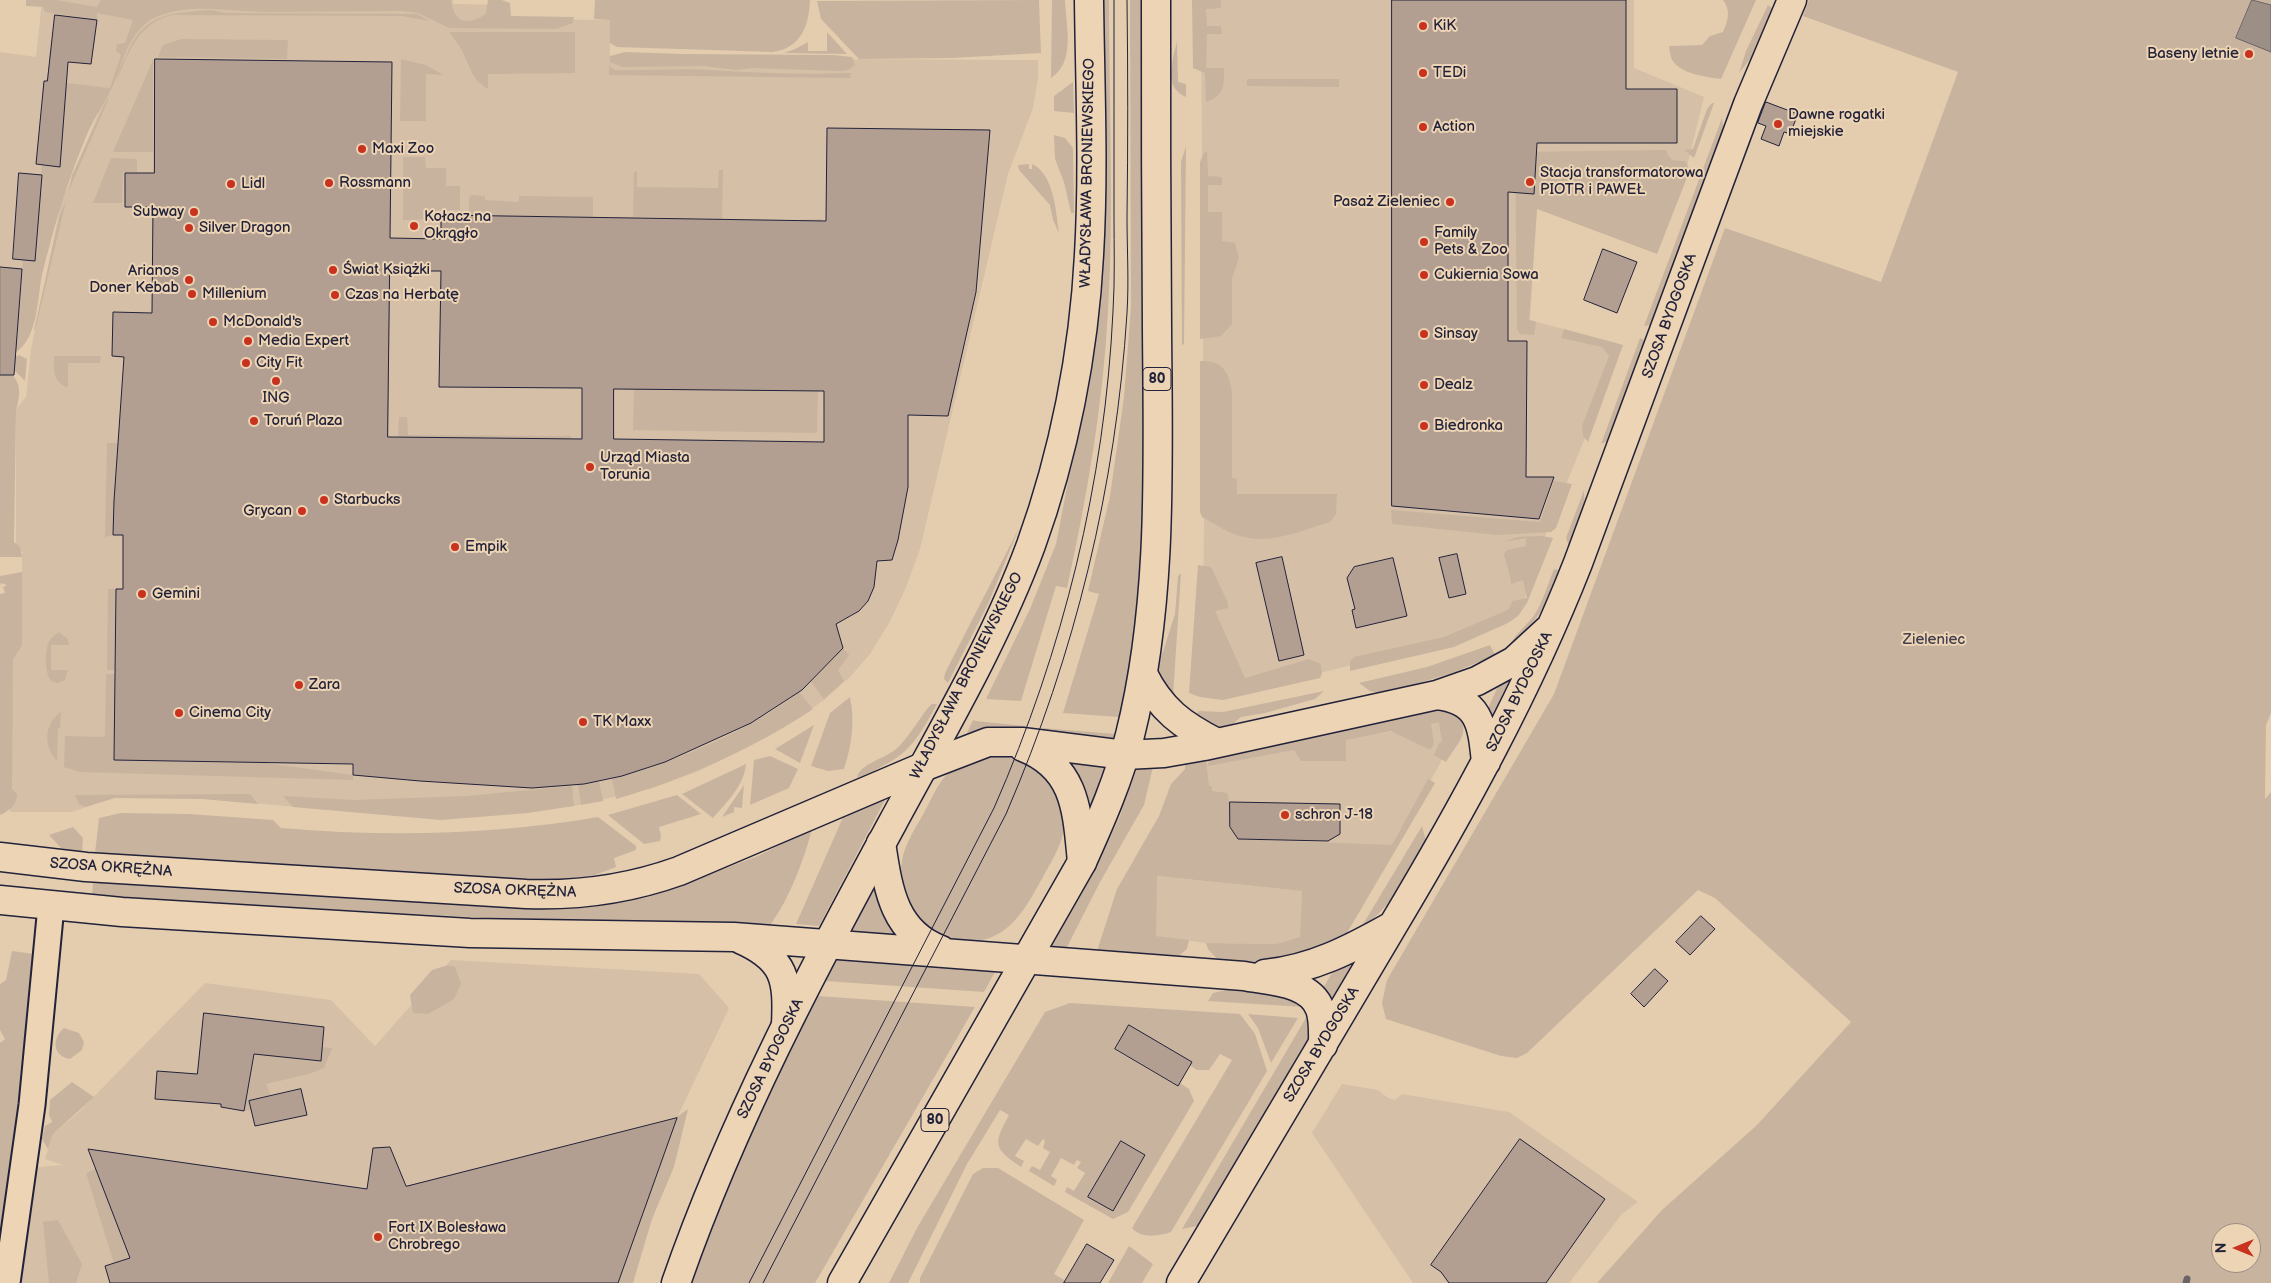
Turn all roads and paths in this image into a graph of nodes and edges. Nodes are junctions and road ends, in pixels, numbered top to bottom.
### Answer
1 (1089, 0) edge
2 (1156, 0) edge
3 (1782, 0) edge
4 (1792, 0) edge
5 (1766, 56) junction
6 (1551, 627) junction
7 (1143, 674) junction
8 (1437, 695) junction
9 (1003, 740) junction
10 (1217, 743) junction
11 (1125, 755) junction
12 (1486, 762) junction
13 (923, 766) junction
14 (881, 843) junction
15 (0, 857) edge
16 (1082, 862) junction
17 (0, 900) edge
18 (51, 906) junction
19 (1394, 925) junction
20 (734, 937) junction
21 (828, 944) junction
22 (951, 954) junction
23 (1029, 958) junction
24 (1244, 976) junction
25 (786, 1025) junction
26 (1323, 1045) junction
27 (7, 1283) edge
28 (676, 1283) edge
29 (842, 1283) edge
30 (1181, 1283) edge

1 - 13 street, WŁADYSŁAWA BRONIEWSKIEGO
2 - 7 street, 80
3 - 5 street, SZOSA BYDGOSKA
4 - 5 street, SZOSA BYDGOSKA
5 - 6 street, SZOSA BYDGOSKA
6 - 8 street, SZOSA OKRĘŻNA
6 - 12 street, SZOSA BYDGOSKA
7 - 10 street
7 - 11 street, 80
8 - 10 street, SZOSA OKRĘŻNA
8 - 12 street
9 - 11 street, SZOSA OKRĘŻNA
9 - 13 street, SZOSA OKRĘŻNA
9 - 16 street
10 - 11 street, SZOSA OKRĘŻNA
11 - 16 street, 80
12 - 19 street, SZOSA BYDGOSKA
13 - 14 street, WŁADYSŁAWA BRONIEWSKIEGO
13 - 15 street, SZOSA OKRĘŻNA
14 - 21 street, SZOSA BYDGOSKA
14 - 22 street
16 - 23 street, 80
17 - 18 street
18 - 20 street
18 - 27 street
19 - 24 street
19 - 26 street, SZOSA BYDGOSKA
20 - 21 street
20 - 25 street
21 - 22 street
21 - 25 street, SZOSA BYDGOSKA
22 - 23 street
23 - 24 street
23 - 29 street, 80
24 - 26 street
25 - 28 street, SZOSA BYDGOSKA
26 - 30 street, SZOSA BYDGOSKA

